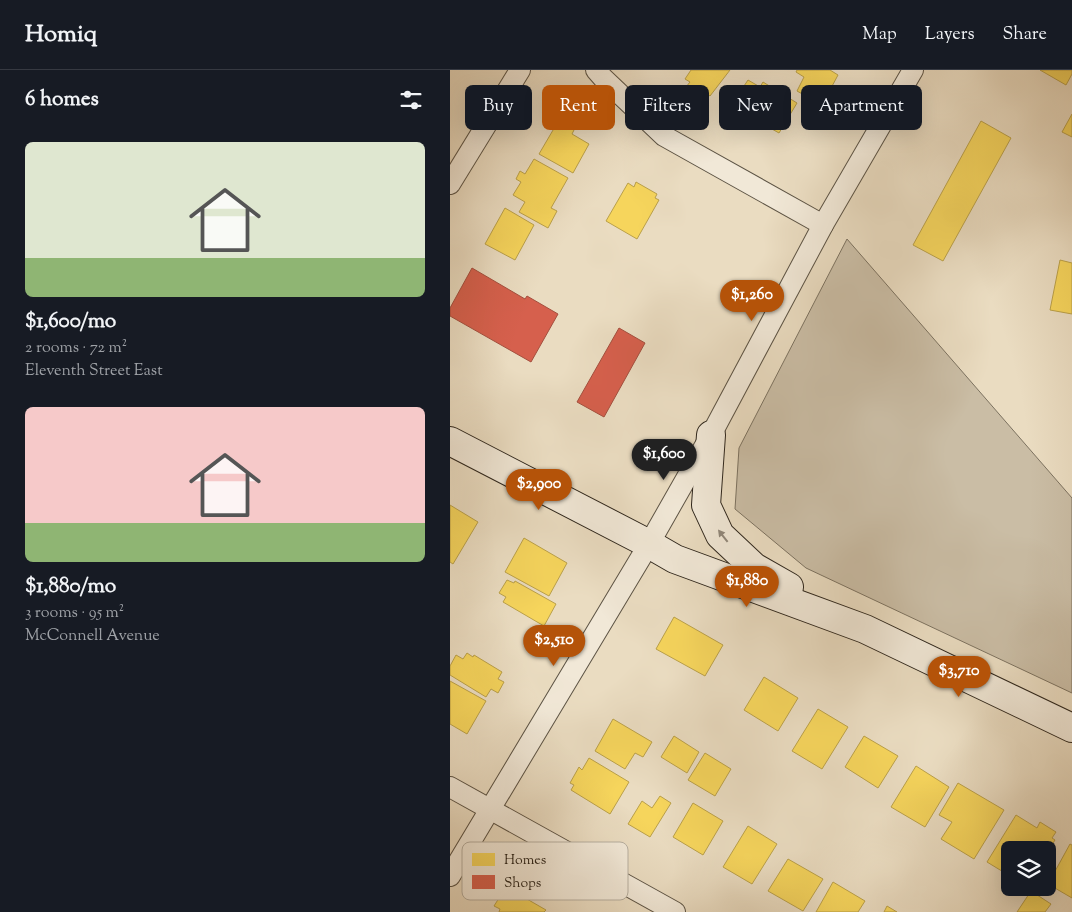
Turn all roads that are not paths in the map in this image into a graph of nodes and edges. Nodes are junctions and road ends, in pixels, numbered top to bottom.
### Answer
1 (520, 70) edge
2 (596, 70) edge
3 (913, 70) edge
4 (450, 184) edge
5 (823, 225) junction
6 (711, 435) junction
7 (450, 441) edge
8 (649, 544) junction
9 (865, 629) junction
10 (1072, 728) edge
11 (450, 786) edge
12 (490, 809) junction
13 (470, 842) edge
14 (549, 842) edge
15 (462, 856) edge
16 (450, 876) edge
17 (628, 886) edge
18 (675, 912) edge

1 - 4 street
2 - 5 street
3 - 5 street
5 - 6 street
6 - 8 street
9 -> 6 main road
7 - 8 main road
8 - 9 main road
8 - 12 street
9 - 10 main road
11 - 12 street
12 - 13 street
12 - 14 street
15 - 16 street
17 - 18 street

